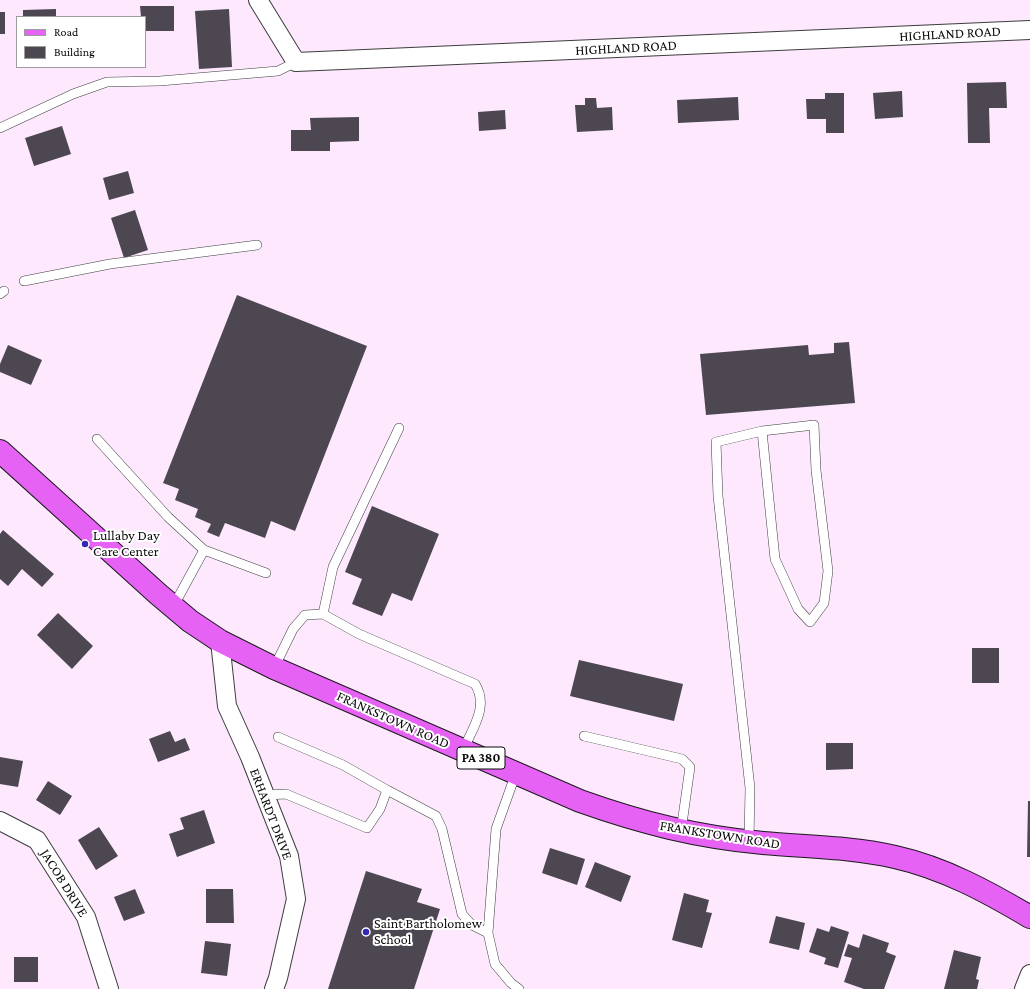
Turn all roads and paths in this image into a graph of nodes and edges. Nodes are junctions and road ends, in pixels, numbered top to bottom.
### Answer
1 (258, 0) edge
2 (1030, 30) edge
3 (296, 62) junction
4 (0, 128) edge
5 (257, 245) dead end
6 (24, 281) dead end
7 (399, 428) dead end
8 (762, 430) junction
9 (97, 439) dead end
10 (0, 451) edge
11 (204, 550) junction
12 (266, 573) dead end
13 (173, 607) junction
14 (323, 614) junction
15 (220, 641) junction
16 (274, 668) junction
17 (584, 736) dead end
18 (278, 737) dead end
19 (463, 750) junction
20 (516, 773) junction
21 (387, 790) junction
22 (265, 795) junction
23 (0, 821) edge
24 (681, 831) junction
25 (749, 842) junction
26 (1030, 918) edge
27 (488, 933) junction
28 (1030, 974) edge
29 (109, 989) edge
30 (274, 989) edge
31 (520, 989) edge
32 (1024, 989) edge

1 - 3 street
2 - 3 street, HIGHLAND ROAD
3 - 4 lane
5 - 6 lane
7 - 14 lane
8 - 8 lane
8 - 25 lane
9 - 11 lane
10 - 13 main road, FRANKSTOWN ROAD / PA 380
11 - 12 lane
11 - 13 lane
13 - 15 main road, FRANKSTOWN ROAD / PA 380
14 - 16 lane
14 - 19 lane
15 - 16 main road, FRANKSTOWN ROAD / PA 380
15 - 22 street, ERHARDT DRIVE
16 - 19 main road, FRANKSTOWN ROAD / PA 380
17 - 24 lane
18 - 21 lane
19 - 20 main road, FRANKSTOWN ROAD / PA 380
20 - 24 main road, FRANKSTOWN ROAD / PA 380
20 - 27 lane
21 - 22 lane
21 - 27 lane
22 - 30 street, ERHARDT DRIVE
23 - 29 street, JACOB DRIVE
24 - 25 main road, FRANKSTOWN ROAD / PA 380
25 - 26 main road, FRANKSTOWN ROAD / PA 380
27 - 31 lane
28 - 32 street

